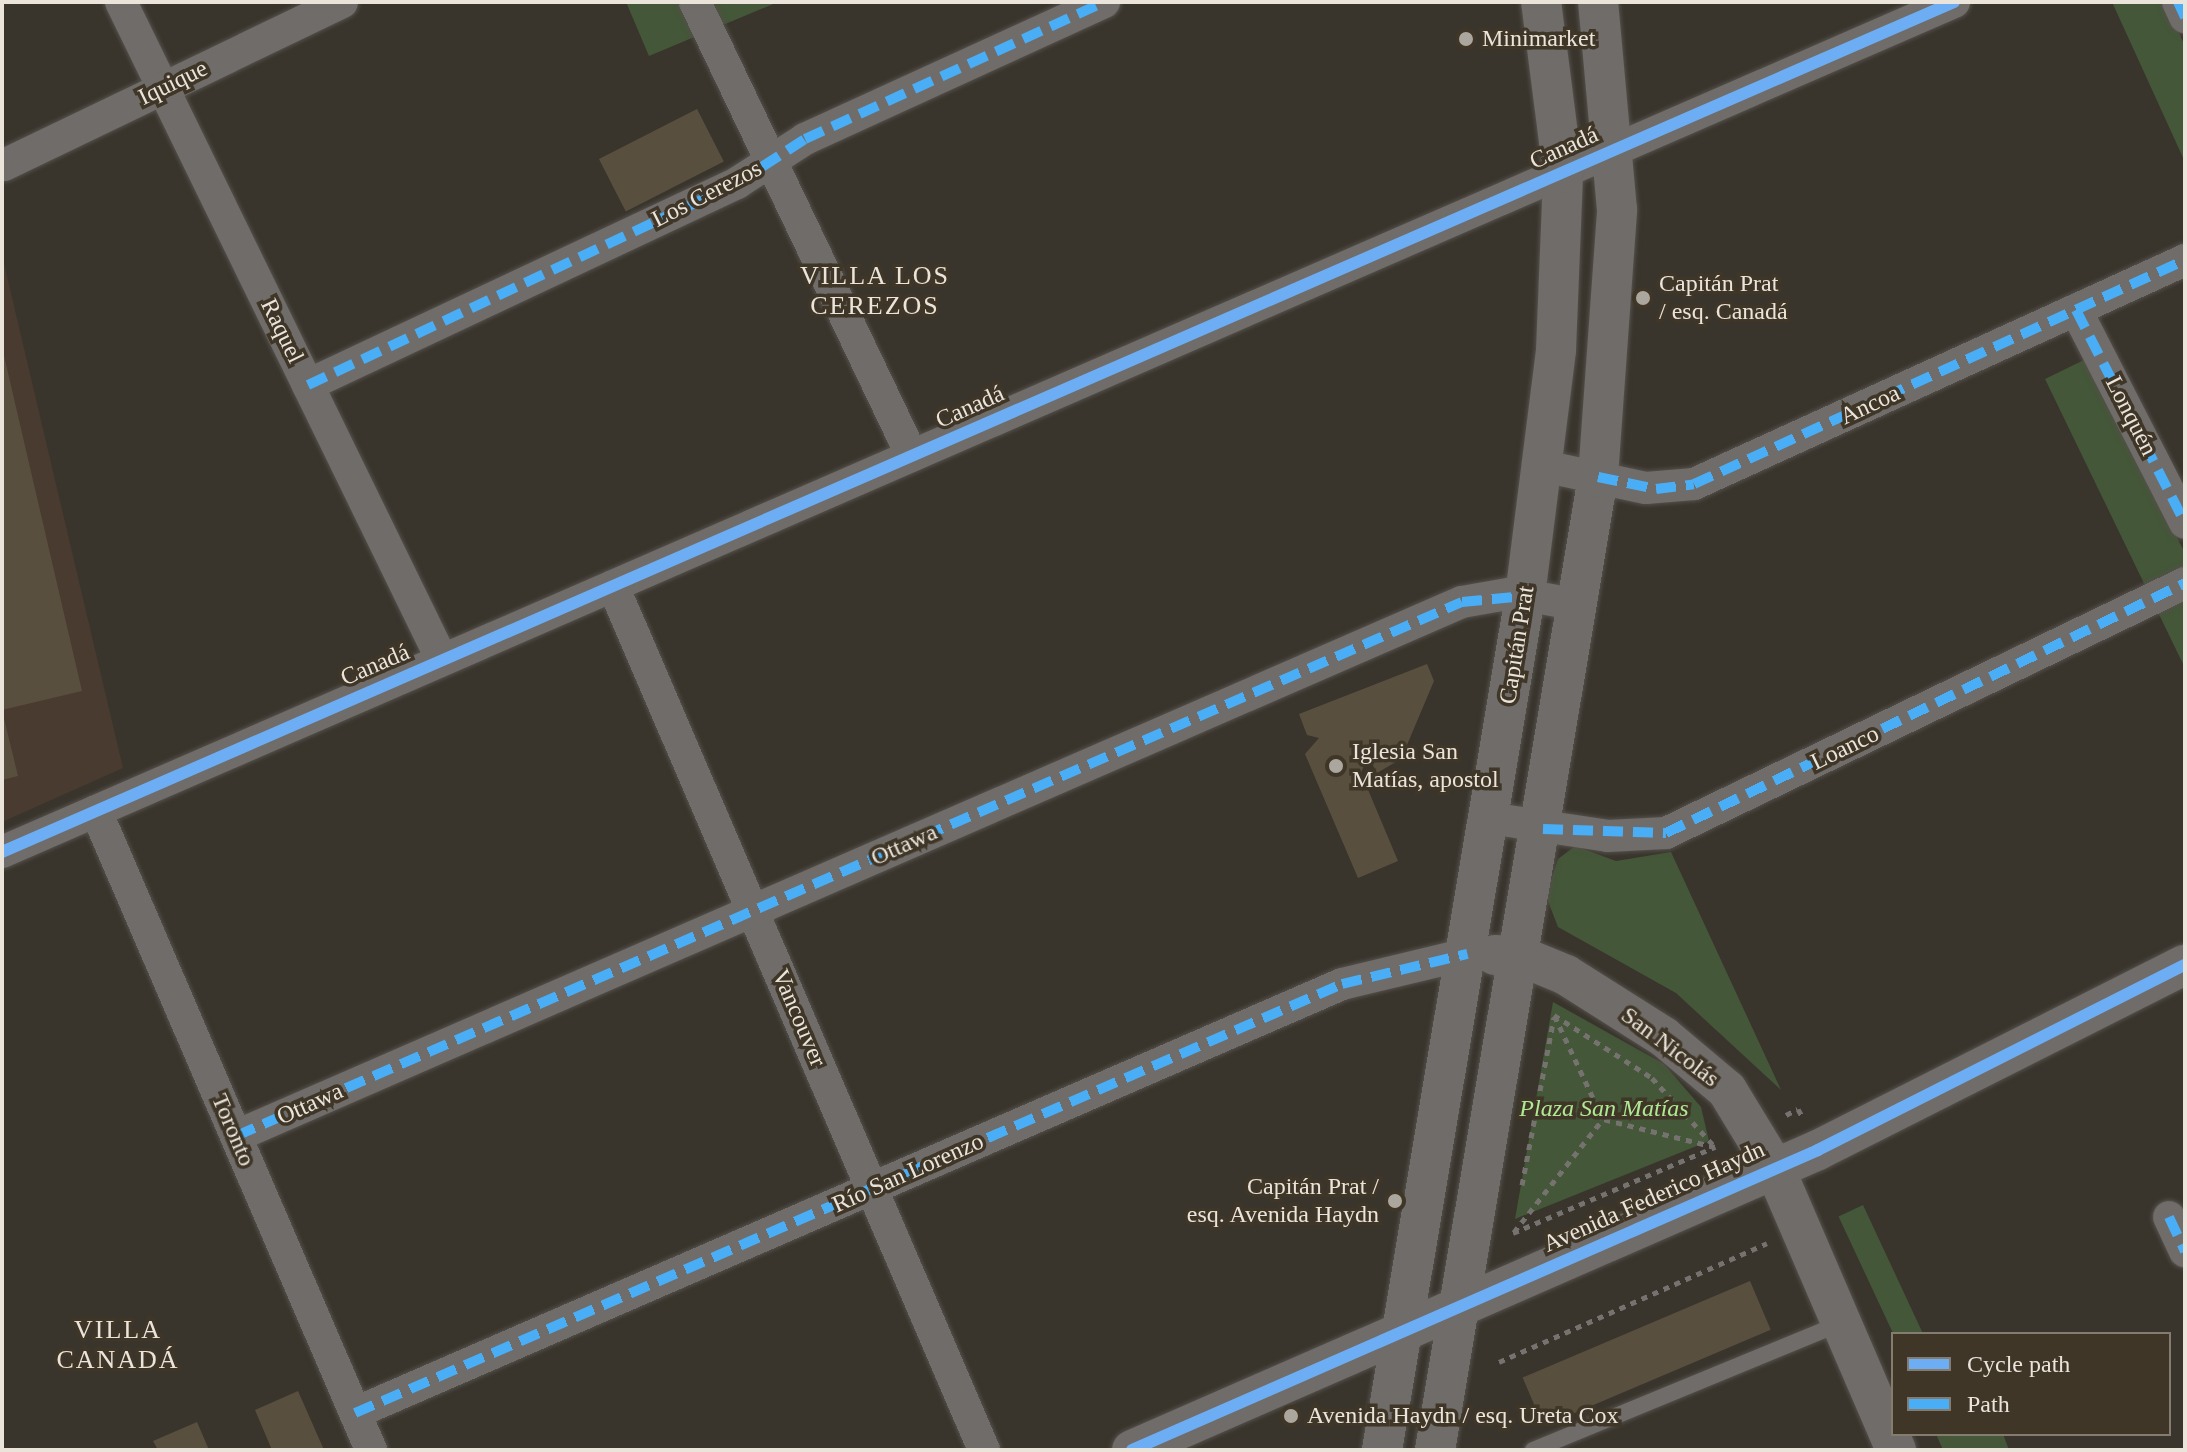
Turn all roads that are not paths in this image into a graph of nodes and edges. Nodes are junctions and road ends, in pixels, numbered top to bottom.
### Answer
1 (121, 2) edge
2 (342, 2) edge
3 (695, 2) edge
4 (1104, 2) edge
5 (1541, 2) edge
6 (1598, 2) edge
7 (1954, 2) edge
8 (2178, 2) edge
9 (2185, 17) edge
10 (163, 88) junction
11 (1615, 150) junction
12 (772, 161) junction
13 (4, 165) dead end
14 (1563, 173) junction
15 (2185, 260) edge
16 (2076, 310) junction
17 (308, 385) junction
18 (912, 456) junction
19 (1543, 466) junction
20 (1598, 477) junction
21 (2185, 523) edge
22 (2185, 583) edge
23 (613, 586) junction
24 (1525, 596) junction
25 (1579, 605) junction
26 (442, 660) junction
27 (96, 811) junction
28 (1489, 818) junction
29 (1543, 829) junction
30 (2, 852) edge
31 (752, 911) junction
32 (1467, 954) junction
33 (1520, 956) junction
34 (2185, 965) edge
35 (236, 1136) junction
36 (1775, 1169) junction
37 (872, 1188) junction
38 (2169, 1217) dead end
39 (2185, 1252) edge
40 (1461, 1306) junction
41 (1841, 1323) junction
42 (1404, 1330) junction
43 (355, 1413) junction
44 (371, 1450) edge
45 (984, 1450) edge
46 (1132, 1450) edge
47 (1382, 1450) edge
48 (1435, 1450) edge
49 (1533, 1450) edge
50 (1896, 1450) edge

1 - 10 street, Raquel
2 - 10 street, Iquique
3 - 12 street
4 - 12 street, Los Cerezos
5 - 14 street, Capitán Prat
6 - 11 street
7 - 11 street, Canadá
8 - 9 street
10 - 13 street, Iquique
10 - 17 street, Raquel
11 - 14 street, Canadá
11 - 20 street
12 - 17 street, Los Cerezos
12 - 18 street
14 - 18 street, Canadá
14 - 19 street, Capitán Prat
15 - 16 street, Ancoa
16 - 20 street, Ancoa
16 - 21 street, Lonquén
17 - 26 street, Raquel
18 - 23 street, Canadá
19 - 20 street, Ancoa
19 - 24 street, Capitán Prat
20 - 25 street
22 - 29 street, Loanco
23 - 26 street, Canadá
23 - 31 street, Vancouver
24 - 25 street, Ottawa
24 - 28 street, Capitán Prat
24 - 31 street, Ottawa
25 - 29 street
26 - 27 street, Canadá
27 - 30 street, Canadá
27 - 35 street, Toronto
28 - 29 street, Loanco
28 - 32 street, Capitán Prat
29 - 33 street
31 - 35 street, Ottawa
31 - 37 street, Vancouver
32 - 33 street, San Nicolás
32 - 37 street, Río San Lorenzo
32 - 42 street, Capitán Prat
33 - 36 street, San Nicolás
33 - 40 street
34 - 36 street, Avenida Federico Haydn
35 - 43 street, Toronto
36 - 40 street, Avenida Federico Haydn
36 - 41 street, San Nicolás
37 - 43 street, Río San Lorenzo
37 - 45 street, Vancouver
38 - 39 street
40 - 42 street, Avenida Federico Haydn
40 - 48 street
41 - 49 lane
41 - 50 street, San Nicolás
42 - 46 street, Avenida Federico Haydn
42 - 47 street, Capitán Prat
43 - 44 street, Toronto

